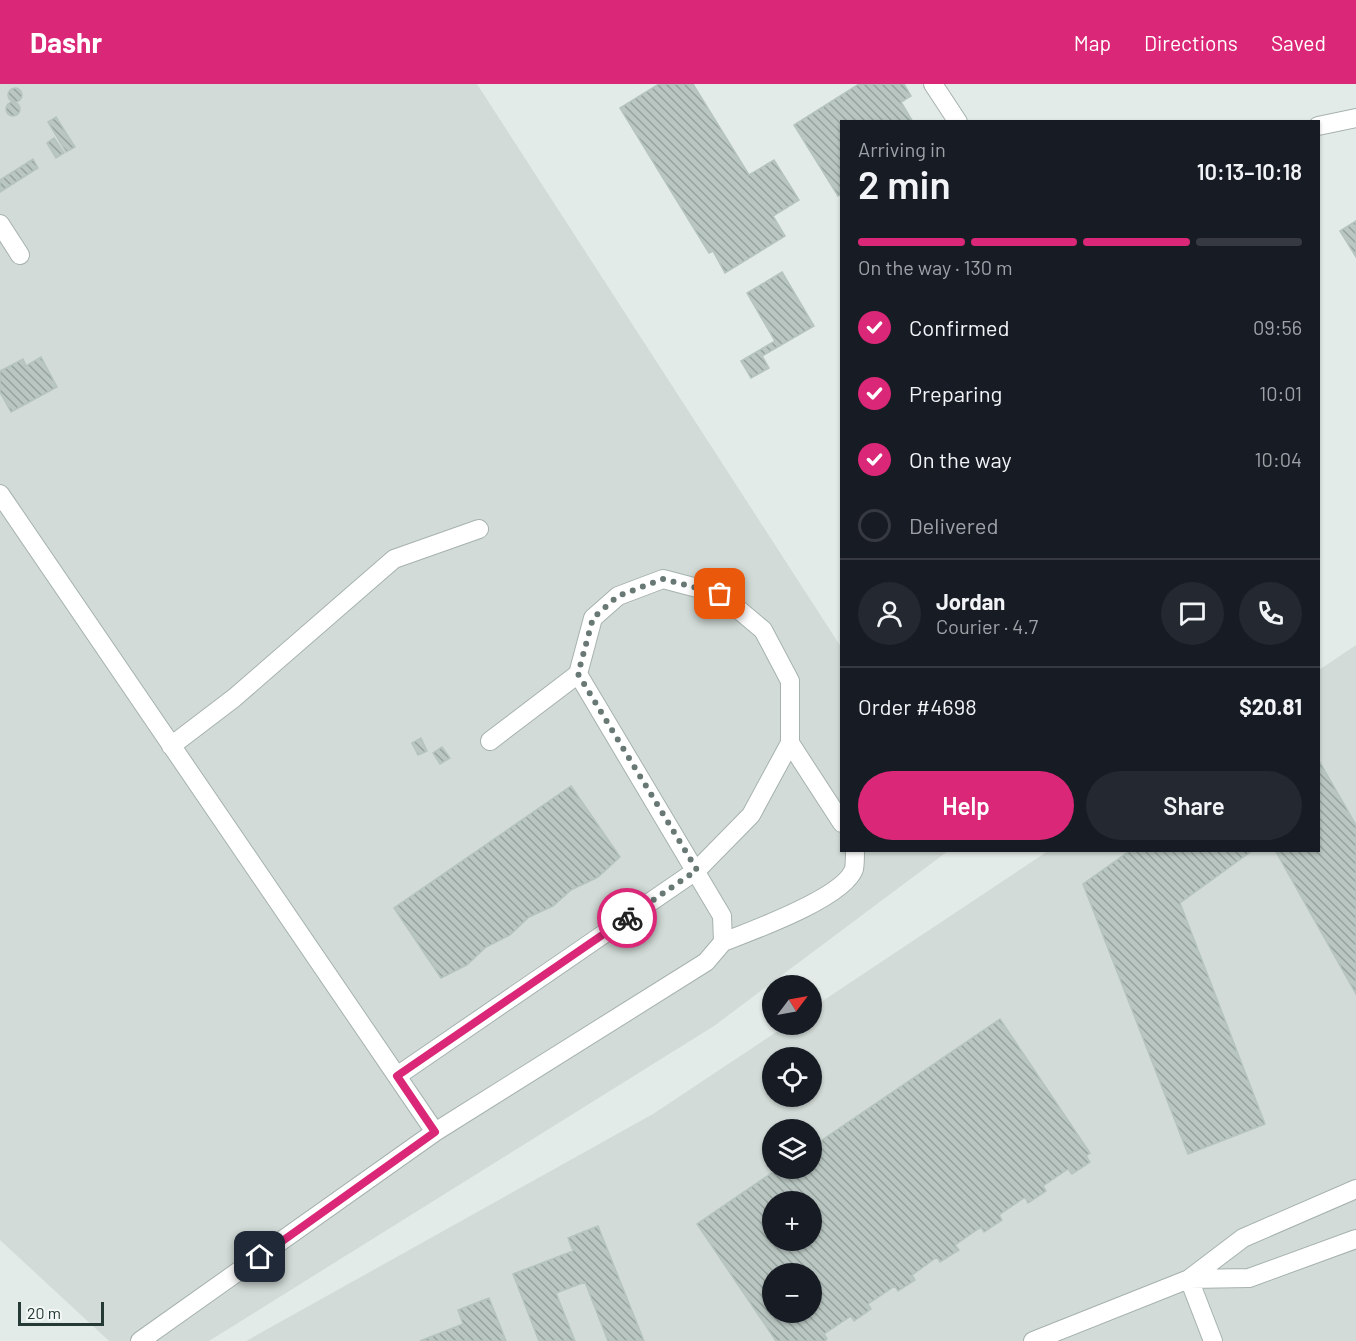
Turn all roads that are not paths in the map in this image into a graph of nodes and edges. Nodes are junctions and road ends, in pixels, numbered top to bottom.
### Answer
1 (933, 84) edge
2 (1356, 118) edge
3 (957, 120) edge
4 (1320, 126) edge
5 (0, 224) edge
6 (20, 255) dead end
7 (0, 494) edge
8 (479, 529) dead end
9 (578, 674) junction
10 (490, 741) dead end
11 (790, 743) junction
12 (171, 746) junction
13 (840, 820) edge
14 (855, 852) edge
15 (697, 870) junction
16 (723, 942) junction
17 (397, 1076) junction
18 (435, 1132) junction
19 (1356, 1189) edge
20 (1356, 1239) edge
21 (1189, 1279) junction
22 (140, 1341) edge
23 (1033, 1341) edge
24 (1213, 1341) edge

1 - 3 street
2 - 4 street
5 - 6 street
7 - 12 street
8 - 12 street
9 - 10 street
9 - 11 street
9 - 15 street
11 - 13 street
11 - 15 street
12 - 17 street
14 - 16 street
15 - 16 street
15 - 17 street
16 - 18 street
17 - 18 street
18 - 22 street
19 - 21 street
20 - 21 street
21 - 23 street
21 - 24 street

